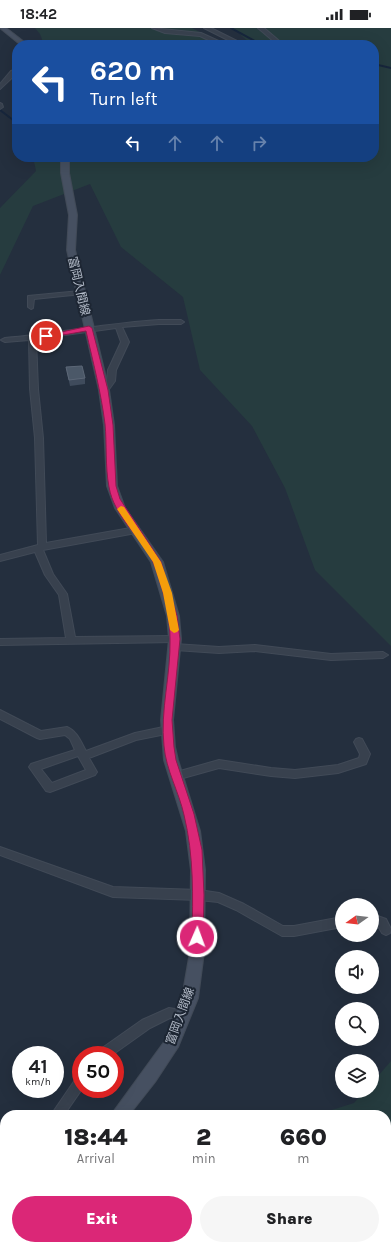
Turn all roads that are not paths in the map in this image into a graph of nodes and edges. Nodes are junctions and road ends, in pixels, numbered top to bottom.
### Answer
1 (2, 28) edge
2 (155, 28) edge
3 (207, 28) edge
4 (261, 28) edge
5 (18, 40) edge
6 (213, 40) edge
7 (232, 40) edge
8 (275, 40) edge
9 (12, 73) edge
10 (0, 86) edge
11 (65, 162) edge
12 (80, 293) junction
13 (31, 307) dead end
14 (181, 322) dead end
15 (118, 325) junction
16 (89, 328) junction
17 (32, 338) junction
18 (5, 340) dead end
19 (104, 390) junction
20 (136, 530) junction
21 (40, 548) junction
22 (0, 558) edge
23 (72, 640) junction
24 (0, 642) edge
25 (175, 643) junction
26 (383, 655) dead end
27 (0, 714) edge
28 (168, 730) junction
29 (359, 742) dead end
30 (82, 754) junction
31 (176, 776) junction
32 (0, 851) edge
33 (199, 895) junction
34 (379, 921) edge
35 (335, 923) edge
36 (386, 930) dead end
37 (183, 1015) junction
38 (115, 1046) edge
39 (72, 1094) edge
40 (61, 1110) edge
41 (123, 1110) edge

1 - 5 main road
2 - 6 street
3 - 7 street
4 - 8 street
9 - 10 street
11 - 12 main road, 富岡入間線
12 - 13 street
12 - 16 main road, 富岡入間線
14 - 15 street
15 - 16 street
15 - 19 street
16 - 17 street
16 - 19 main road, 富岡入間線
17 - 18 street
17 - 21 street
19 - 20 main road, 富岡入間線
20 - 21 street
20 - 25 main road, 富岡入間線
21 - 22 street
21 - 23 street
23 - 24 street
23 - 25 street
25 - 26 street
25 - 28 main road, 富岡入間線
27 - 30 street
28 - 30 street
28 - 31 main road, 富岡入間線
29 - 31 street
30 - 30 street
31 - 33 main road, 富岡入間線
32 - 33 street
33 - 35 street
33 - 37 main road, 富岡入間線
34 - 36 street
37 - 38 street
37 - 41 main road, 富岡入間線
39 - 40 street

